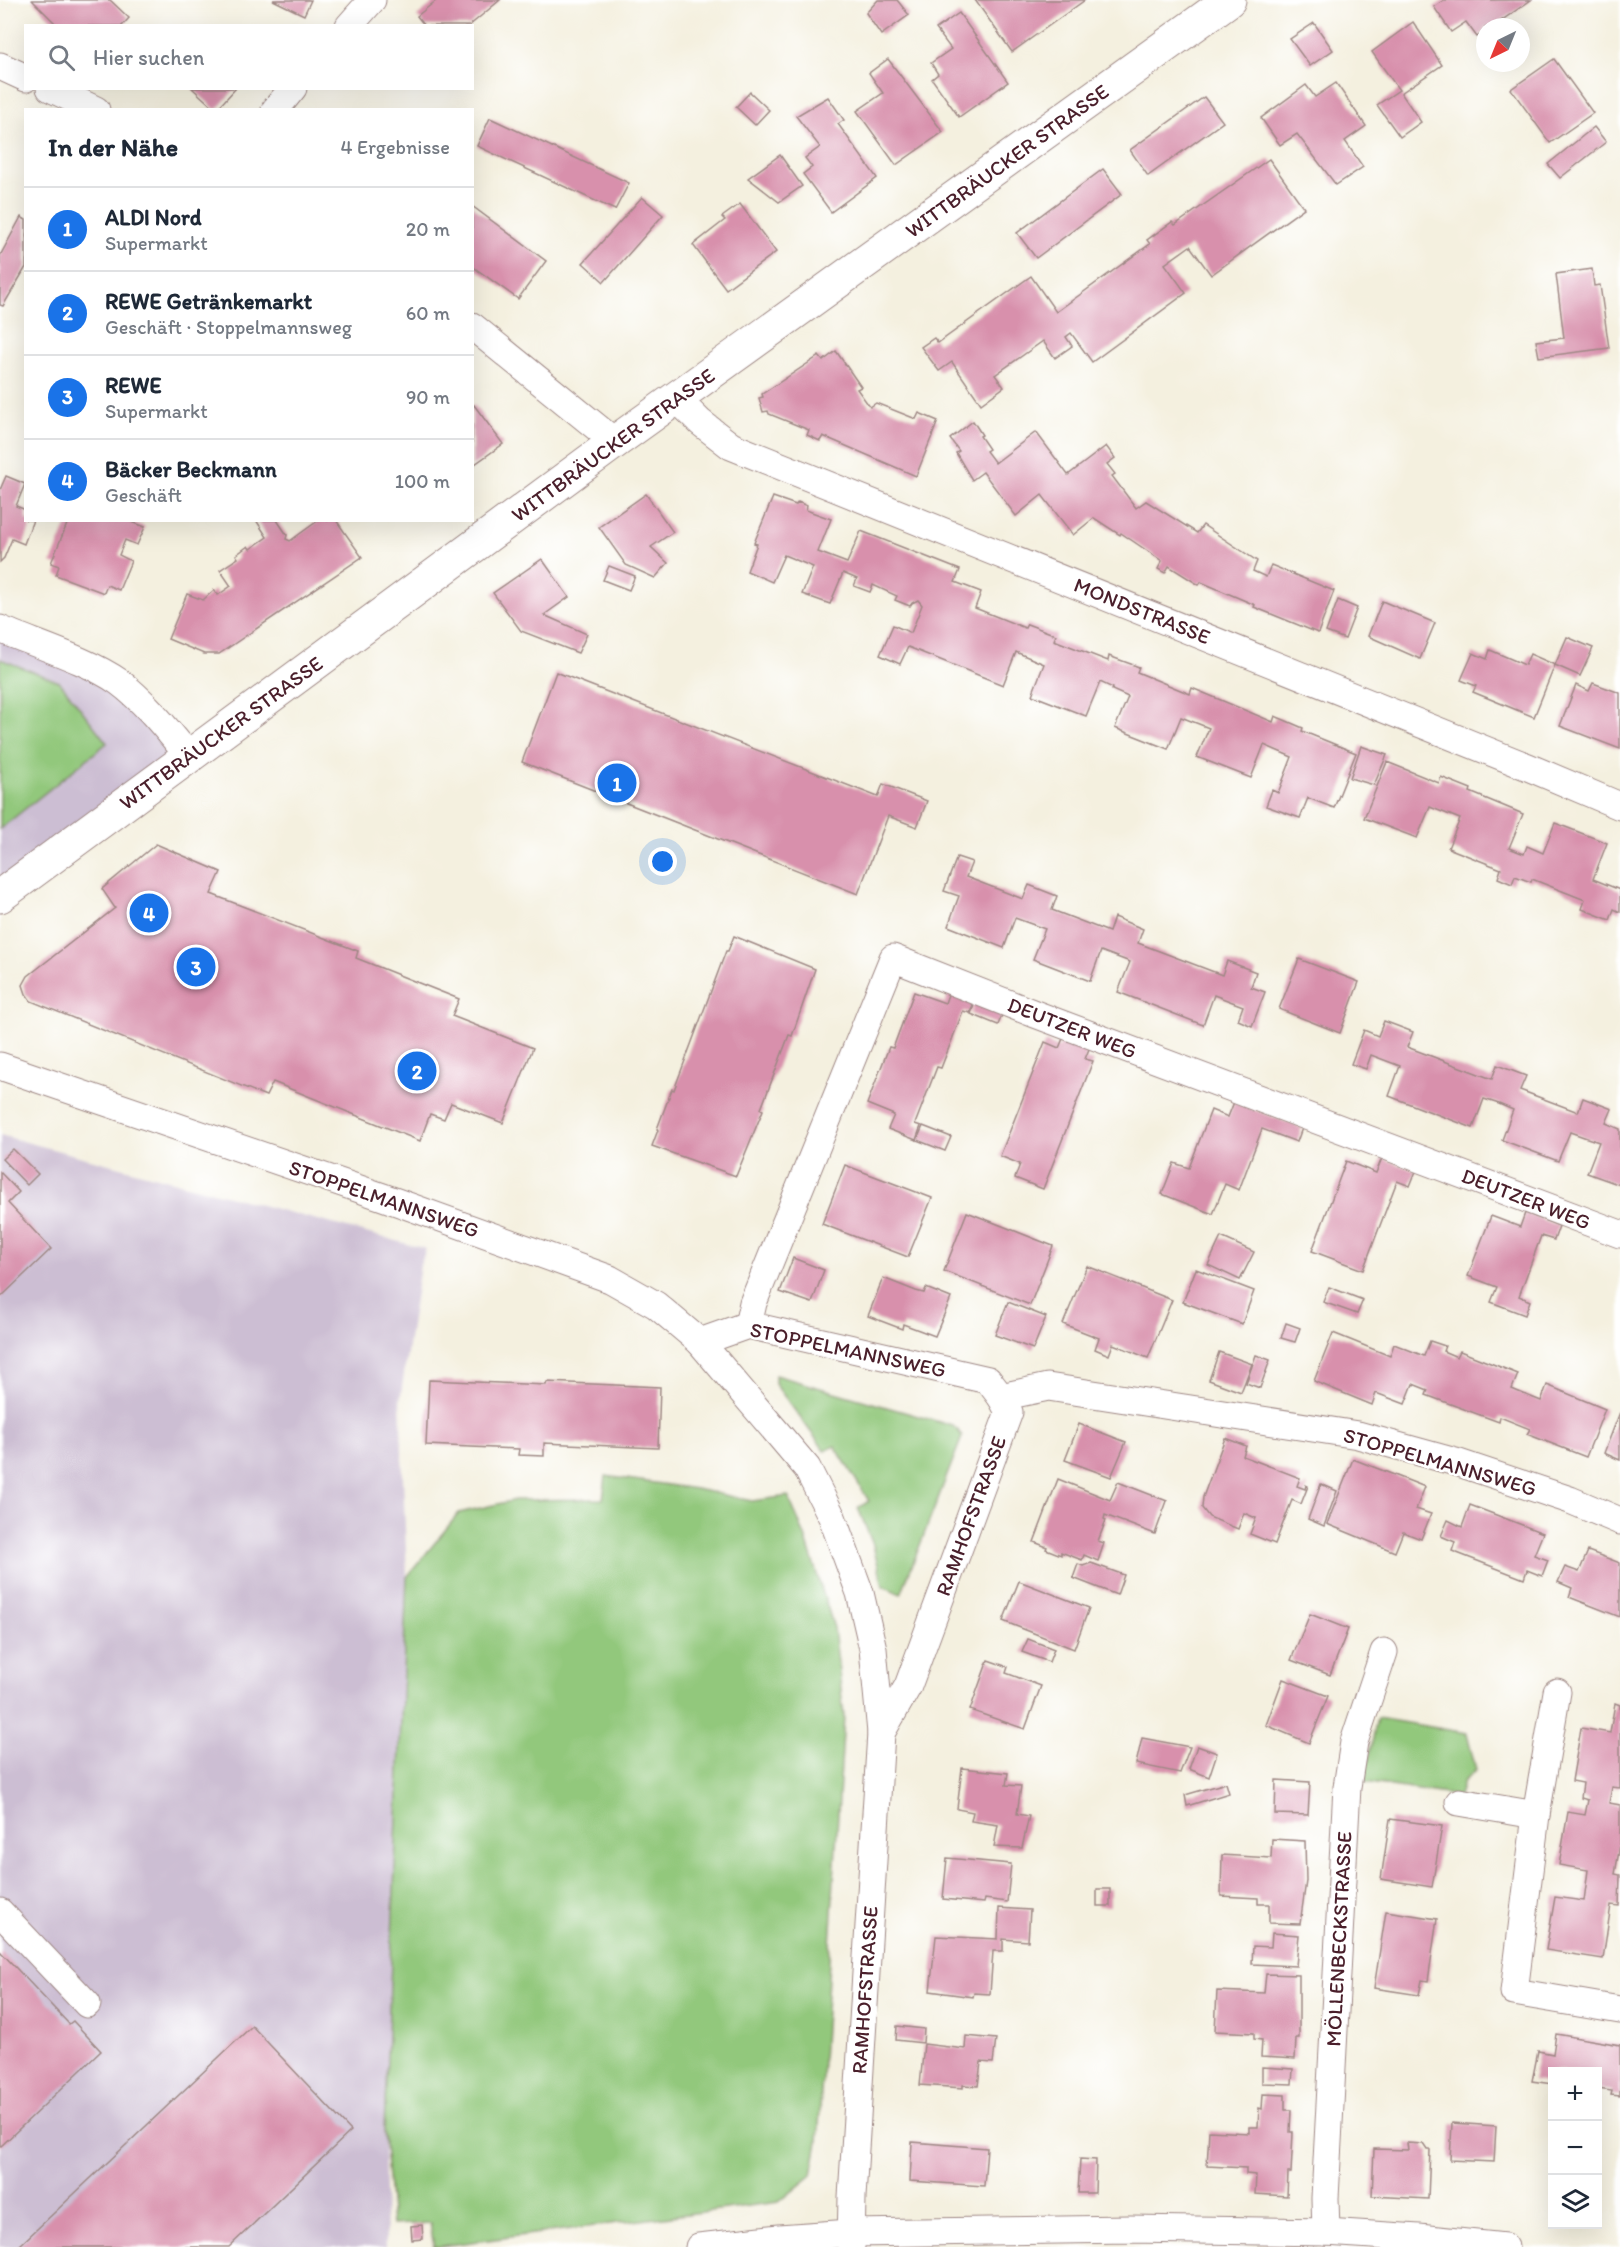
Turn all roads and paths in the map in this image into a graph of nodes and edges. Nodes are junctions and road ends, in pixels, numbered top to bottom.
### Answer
1 (372, 0) edge
2 (1229, 0) edge
3 (351, 24) edge
4 (0, 66) edge
5 (24, 77) edge
6 (54, 90) edge
7 (291, 90) edge
8 (92, 108) edge
9 (277, 108) edge
10 (474, 328) edge
11 (676, 398) junction
12 (615, 442) junction
13 (0, 629) edge
14 (189, 756) junction
15 (1620, 806) edge
16 (0, 896) edge
17 (0, 1066) edge
18 (1620, 1234) edge
19 (748, 1325) junction
20 (700, 1342) junction
21 (1001, 1396) junction
22 (1620, 1521) edge
23 (1384, 1652) dead end
24 (1557, 1692) dead end
25 (881, 1733) junction
26 (1459, 1802) dead end
27 (1536, 1815) junction
28 (0, 1912) edge
29 (87, 2004) dead end
30 (1620, 2010) edge
31 (1326, 2232) junction
32 (851, 2240) edge
33 (699, 2247) edge
34 (1505, 2247) edge

1 - 3 street
2 - 11 main road, WITTBRÄUCKER STRASSE
4 - 5 street
6 - 8 street
7 - 9 street
10 - 12 street
11 - 12 main road, WITTBRÄUCKER STRASSE
11 - 15 street, MONDSTRASSE
12 - 14 main road, WITTBRÄUCKER STRASSE
13 - 14 street
14 - 16 main road, WITTBRÄUCKER STRASSE
17 - 20 street, STOPPELMANNSWEG
18 - 19 street, DEUTZER WEG
19 - 20 street, STOPPELMANNSWEG
19 - 21 street, STOPPELMANNSWEG
20 - 25 street, RAMHOFSTRASSE
21 - 22 street, STOPPELMANNSWEG
21 - 25 street, RAMHOFSTRASSE
23 - 31 street, MÖLLENBECKSTRASSE
24 - 27 street
25 - 32 street, RAMHOFSTRASSE
26 - 27 street
27 - 30 street
28 - 29 street
31 - 32 street
31 - 34 street
32 - 33 street

